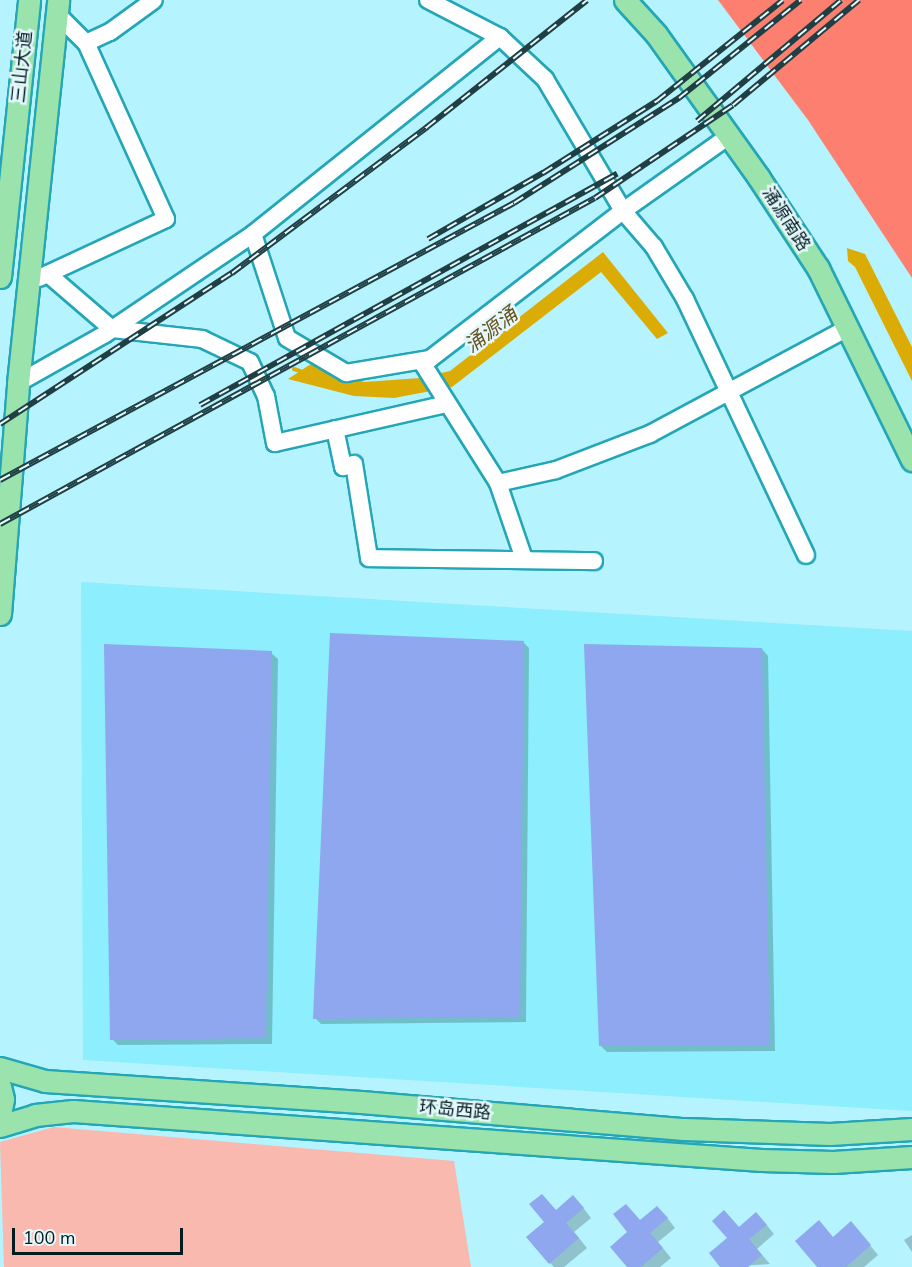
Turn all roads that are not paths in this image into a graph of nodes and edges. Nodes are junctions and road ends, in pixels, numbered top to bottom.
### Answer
1 (29, 0) edge
2 (154, 0) edge
3 (428, 0) edge
4 (626, 0) edge
5 (635, 0) edge
6 (57, 7) edge
7 (500, 38) junction
8 (86, 43) junction
9 (47, 104) junction
10 (729, 136) junction
11 (623, 211) junction
12 (5, 230) junction
13 (253, 234) junction
14 (0, 277) edge
15 (39, 278) junction
16 (848, 328) junction
17 (112, 330) junction
18 (424, 366) junction
19 (18, 383) junction
20 (729, 391) junction
21 (444, 399) junction
22 (335, 429) junction
23 (912, 438) edge
24 (912, 460) edge
25 (498, 483) junction
26 (806, 555) dead end
27 (524, 559) junction
28 (594, 561) dead end
29 (0, 614) edge
30 (0, 1068) edge
31 (0, 1086) edge
32 (105, 1086) junction
33 (104, 1112) junction
34 (0, 1114) edge
35 (0, 1126) edge
36 (912, 1129) edge
37 (912, 1157) edge

1 - 12 main road, 三山大道
2 - 8 street
3 - 7 street
4 - 10 main road, 涌源南路
5 - 23 main road, 涌源南路
6 - 8 street
6 - 9 main road
7 - 11 street
7 - 13 street
8 - 15 street
9 - 12 main road
9 - 15 main road
10 - 11 street
10 - 16 main road, 涌源南路
11 - 18 street
11 - 20 street
12 - 14 main road, 三山大道
13 - 17 street
13 - 18 street
15 - 17 street
15 - 19 main road
16 - 20 street
16 - 24 main road, 涌源南路
17 - 19 street
17 - 22 street
18 - 21 street
19 - 29 main road
20 - 25 street
20 - 26 street
21 - 22 street
21 - 25 street
22 - 27 street
25 - 27 street
27 - 28 street
30 - 32 main road, 环岛西路
31 - 34 main road
32 - 33 main road
32 - 36 main road, 环岛西路
33 - 35 main road, 环岛西路
33 - 37 main road, 环岛西路

